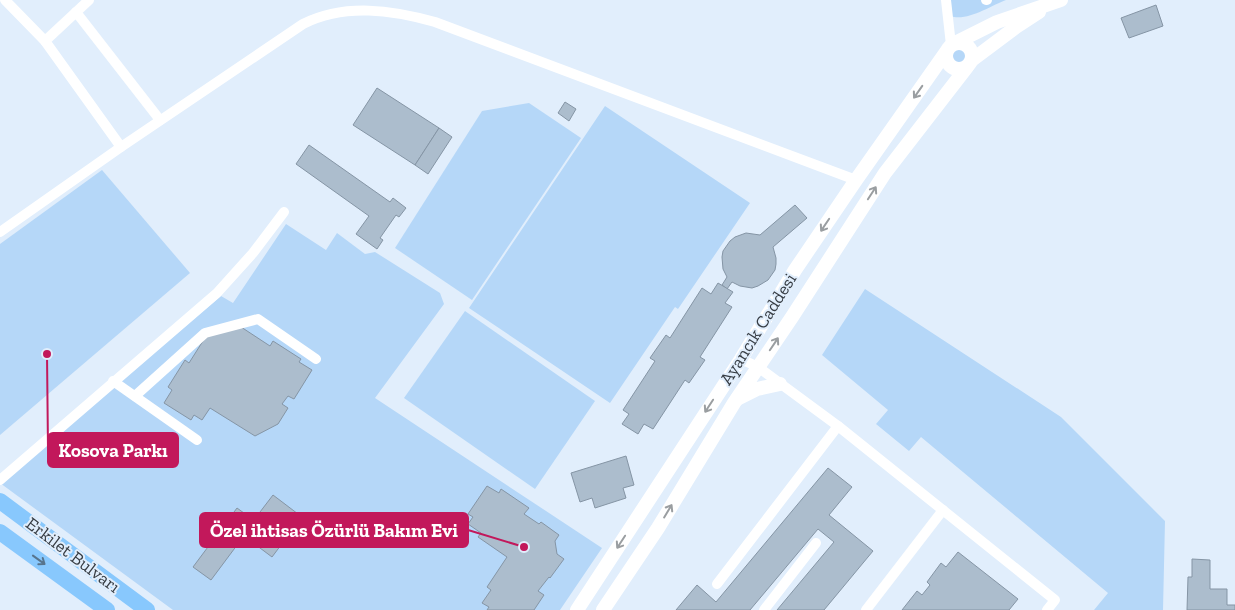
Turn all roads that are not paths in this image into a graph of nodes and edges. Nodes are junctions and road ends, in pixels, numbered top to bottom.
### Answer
1 (5, 0) edge
2 (89, 0) edge
3 (946, 0) edge
4 (1057, 2) edge
5 (76, 12) junction
6 (45, 41) junction
7 (951, 47) junction
8 (970, 64) junction
9 (160, 120) junction
10 (121, 147) junction
11 (856, 180) junction
12 (284, 212) dead end
13 (0, 232) edge
14 (740, 358) junction
15 (316, 359) dead end
16 (758, 367) junction
17 (113, 380) junction
18 (780, 384) junction
19 (135, 396) junction
20 (736, 399) junction
21 (838, 426) junction
22 (197, 440) dead end
23 (0, 480) edge
24 (0, 500) edge
25 (943, 510) junction
26 (0, 532) edge
27 (816, 543) dead end
28 (717, 584) dead end
29 (107, 610) edge
30 (147, 610) edge
31 (577, 610) edge
32 (603, 610) edge
33 (764, 610) edge
34 (866, 610) edge
35 (1047, 610) edge

1 - 6 street
2 - 5 street
3 - 7 street
4 - 7 street, Ayancık Caddesi
4 - 8 street, Ayancık Caddesi
5 - 6 street
5 - 9 street
6 - 10 street
7 - 8 street
7 - 8 street
7 -> 11 street, Ayancık Caddesi
16 -> 8 street, Ayancık Caddesi
9 - 10 street
9 - 11 street
10 - 13 street
11 -> 14 street, Ayancık Caddesi
12 - 17 street
14 - 16 street
14 -> 31 street, Ayancık Caddesi
15 - 19 street
16 - 18 street
16 - 20 street, Ayancık Caddesi
17 - 19 street
17 - 23 street
18 - 20 street
18 - 21 street
19 - 22 street
32 -> 20 street, Ayancık Caddesi
21 - 25 street
21 - 28 street
24 - 30 main road, Erkilet Bulvarı
25 - 34 street
25 - 35 street
26 -> 29 main road, Erkilet Bulvarı
27 - 33 street

